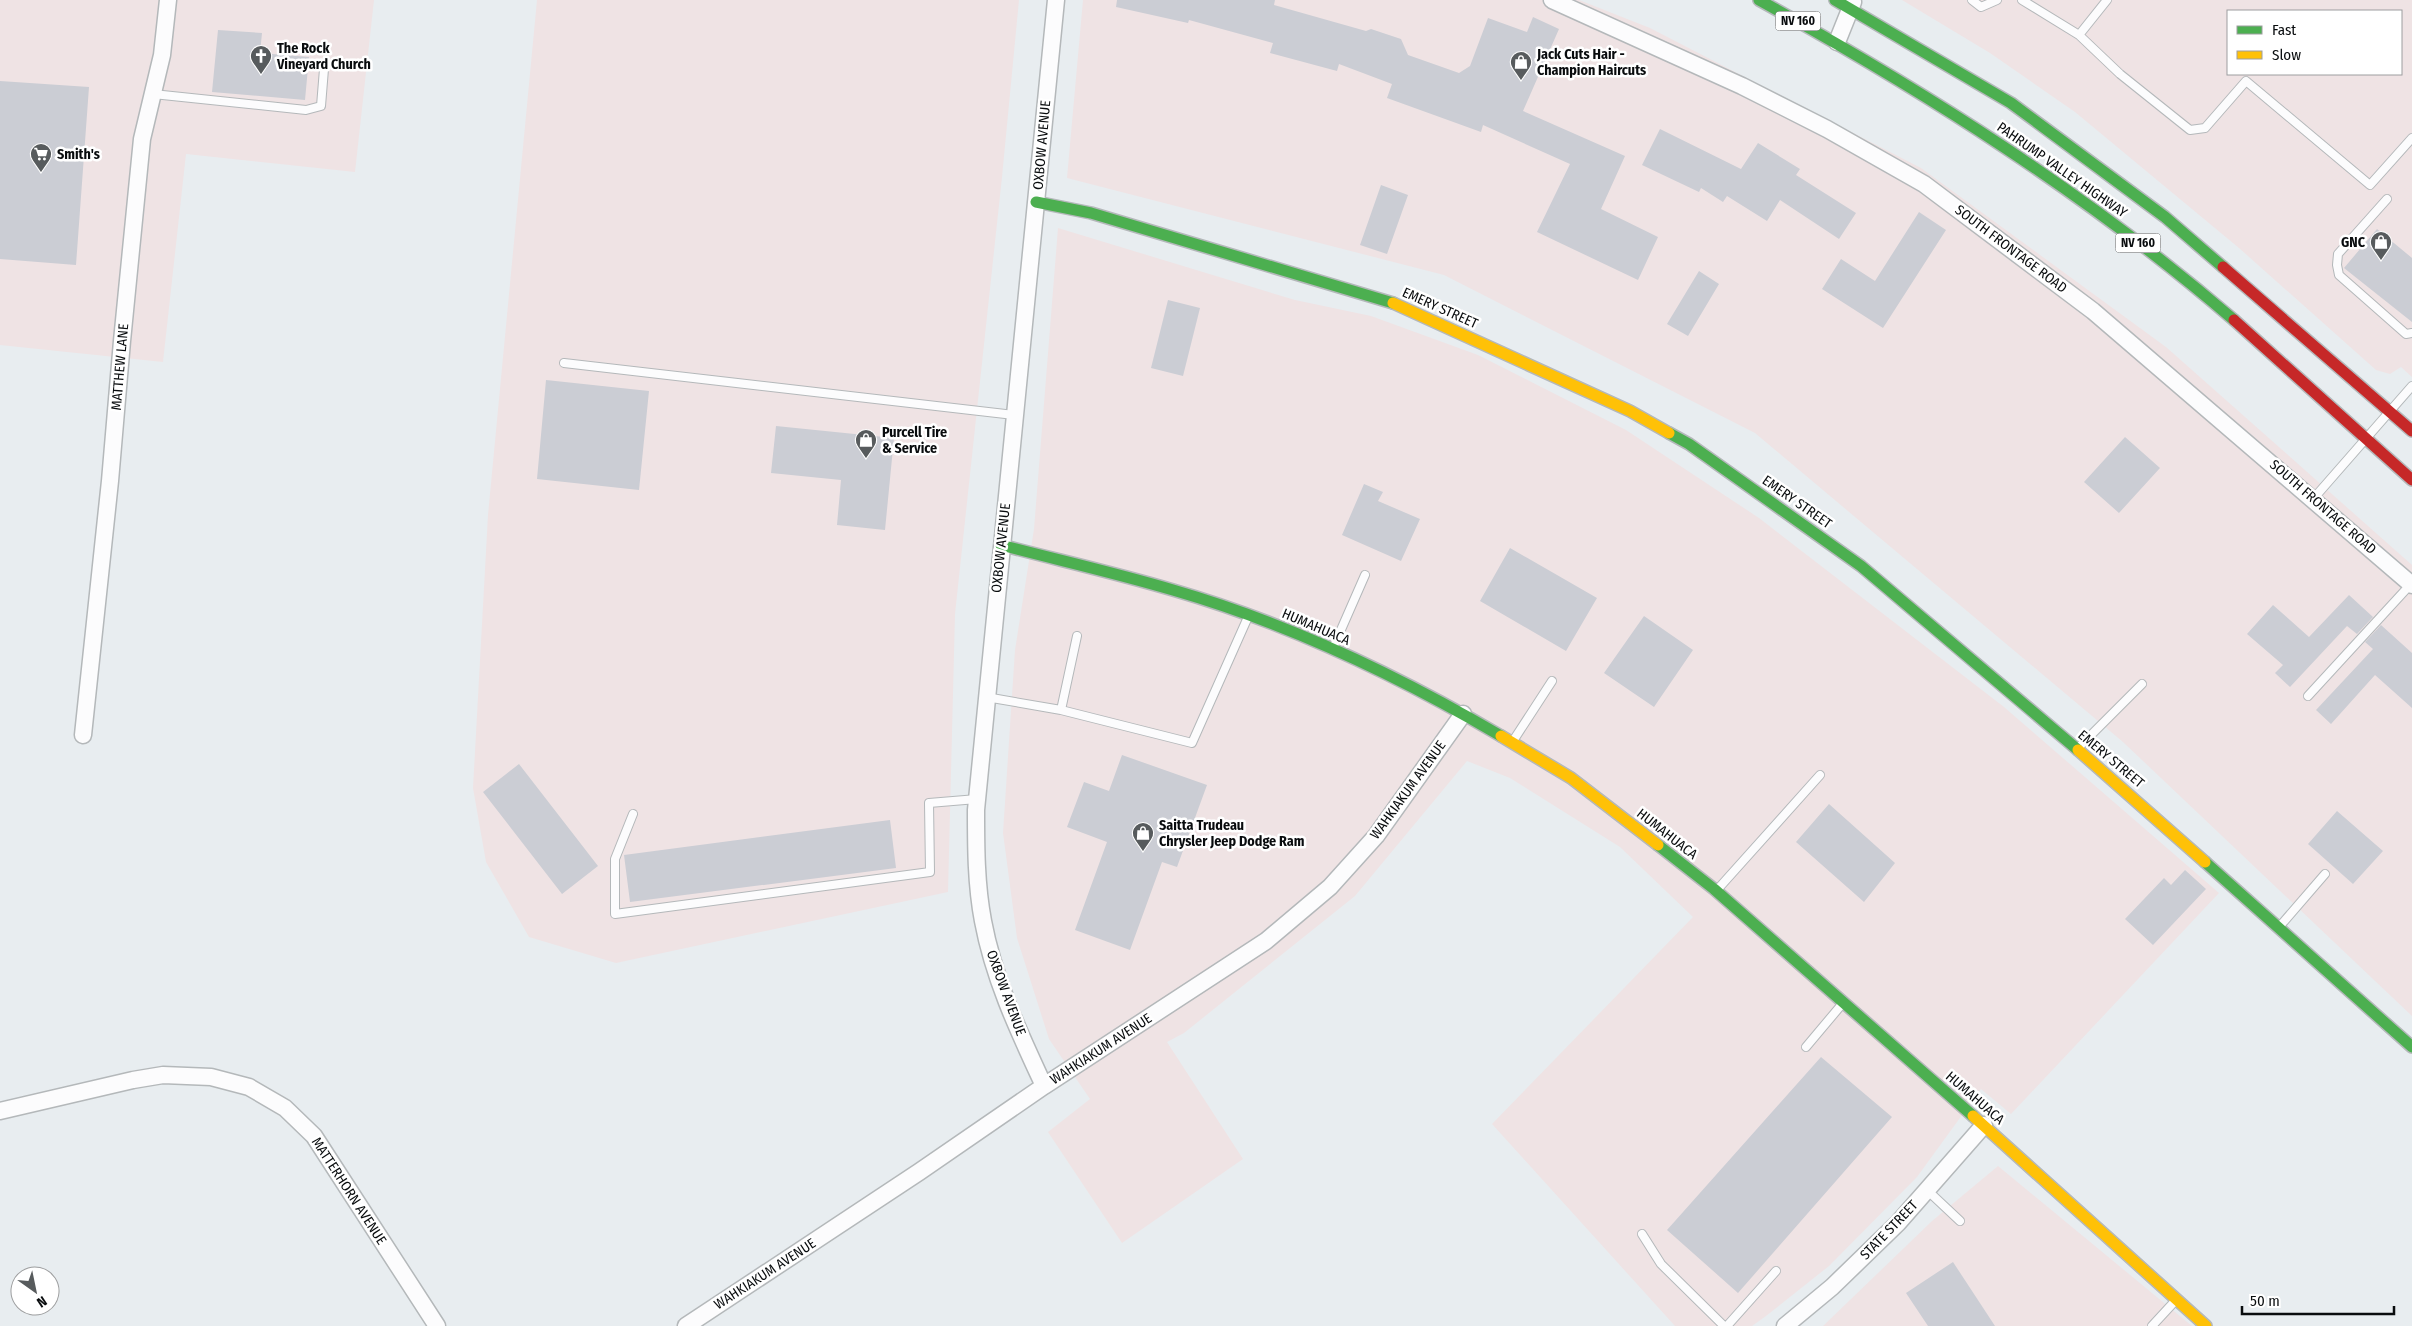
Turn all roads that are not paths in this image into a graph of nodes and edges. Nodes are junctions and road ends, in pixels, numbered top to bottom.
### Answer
1 (168, 0) edge
2 (1056, 0) edge
3 (1552, 0) edge
4 (1759, 0) edge
5 (1835, 0) edge
6 (1972, 0) edge
7 (1997, 0) edge
8 (2022, 0) edge
9 (2107, 0) edge
10 (1852, 4) edge
11 (2079, 35) junction
12 (1837, 42) junction
13 (324, 69) dead end
14 (153, 94) junction
15 (2412, 138) edge
16 (2388, 199) dead end
17 (1036, 202) junction
18 (2412, 333) edge
19 (564, 363) dead end
20 (2412, 386) edge
21 (2390, 412) junction
22 (1014, 415) junction
23 (2412, 431) edge
24 (2365, 440) junction
25 (2412, 480) edge
26 (2314, 498) junction
27 (1001, 545) junction
28 (1365, 575) dead end
29 (2412, 584) edge
30 (1249, 616) junction
31 (1077, 636) dead end
32 (1332, 649) junction
33 (1552, 681) dead end
34 (2142, 684) dead end
35 (2308, 696) dead end
36 (986, 697) junction
37 (1061, 710) junction
38 (1463, 714) junction
39 (83, 735) dead end
40 (1512, 743) junction
41 (2077, 750) junction
42 (1820, 775) dead end
43 (977, 799) junction
44 (633, 814) dead end
45 (2325, 874) dead end
46 (1716, 891) junction
47 (2280, 927) junction
48 (1844, 1003) junction
49 (2412, 1047) edge
50 (1806, 1048) dead end
51 (1044, 1086) junction
52 (0, 1110) edge
53 (1984, 1124) junction
54 (1926, 1189) junction
55 (1960, 1221) dead end
56 (1642, 1234) dead end
57 (1776, 1270) dead end
58 (2176, 1300) junction
59 (437, 1326) edge
60 (686, 1326) edge
61 (1726, 1326) edge
62 (1785, 1326) edge
63 (2152, 1326) edge
64 (2206, 1326) edge

1 - 14 street, MATTHEW LANE
2 - 17 street, OXBOW AVENUE
3 - 26 street, SOUTH FRONTAGE ROAD
4 - 12 main road, PAHRUMP VALLEY HIGHWAY / NV 160
5 - 10 main road, PAHRUMP VALLEY HIGHWAY / NV 160
6 - 7 lane
8 - 11 lane
9 - 11 lane
10 - 12 street
10 - 21 main road, PAHRUMP VALLEY HIGHWAY / NV 160
11 - 15 lane
12 - 24 main road, PAHRUMP VALLEY HIGHWAY / NV 160
13 - 14 lane
14 - 39 street, MATTHEW LANE
16 - 18 lane
17 - 22 street, OXBOW AVENUE
17 - 41 main road, EMERY STREET
19 - 22 lane
20 - 21 lane
21 - 23 main road, PAHRUMP VALLEY HIGHWAY / NV 160
21 - 24 lane
22 - 27 street, OXBOW AVENUE
24 - 25 main road, PAHRUMP VALLEY HIGHWAY / NV 160
24 - 26 lane
26 - 29 street, SOUTH FRONTAGE ROAD
27 - 30 main road, HUMAHUACA
27 - 36 street, OXBOW AVENUE
28 - 32 lane
29 - 35 lane
30 - 32 main road, HUMAHUACA
30 - 37 lane
31 - 37 lane
32 - 38 main road, HUMAHUACA
33 - 40 lane
34 - 41 lane
36 - 37 lane
36 - 43 street, OXBOW AVENUE
38 - 40 main road, HUMAHUACA
38 - 51 street, WAHKIAKUM AVENUE
40 - 46 main road, HUMAHUACA
41 - 47 main road, EMERY STREET
42 - 46 lane
43 - 44 lane
43 - 51 street, OXBOW AVENUE
45 - 47 lane
46 - 48 main road, HUMAHUACA
47 - 49 main road, EMERY STREET
48 - 50 lane
48 - 53 main road, HUMAHUACA
51 - 60 street, WAHKIAKUM AVENUE
52 - 59 street, MATTERHORN AVENUE
53 - 54 street, STATE STREET
53 - 58 main road, HUMAHUACA
54 - 55 lane
54 - 62 street, STATE STREET
56 - 61 lane
57 - 61 lane
58 - 63 lane
58 - 64 main road, HUMAHUACA

